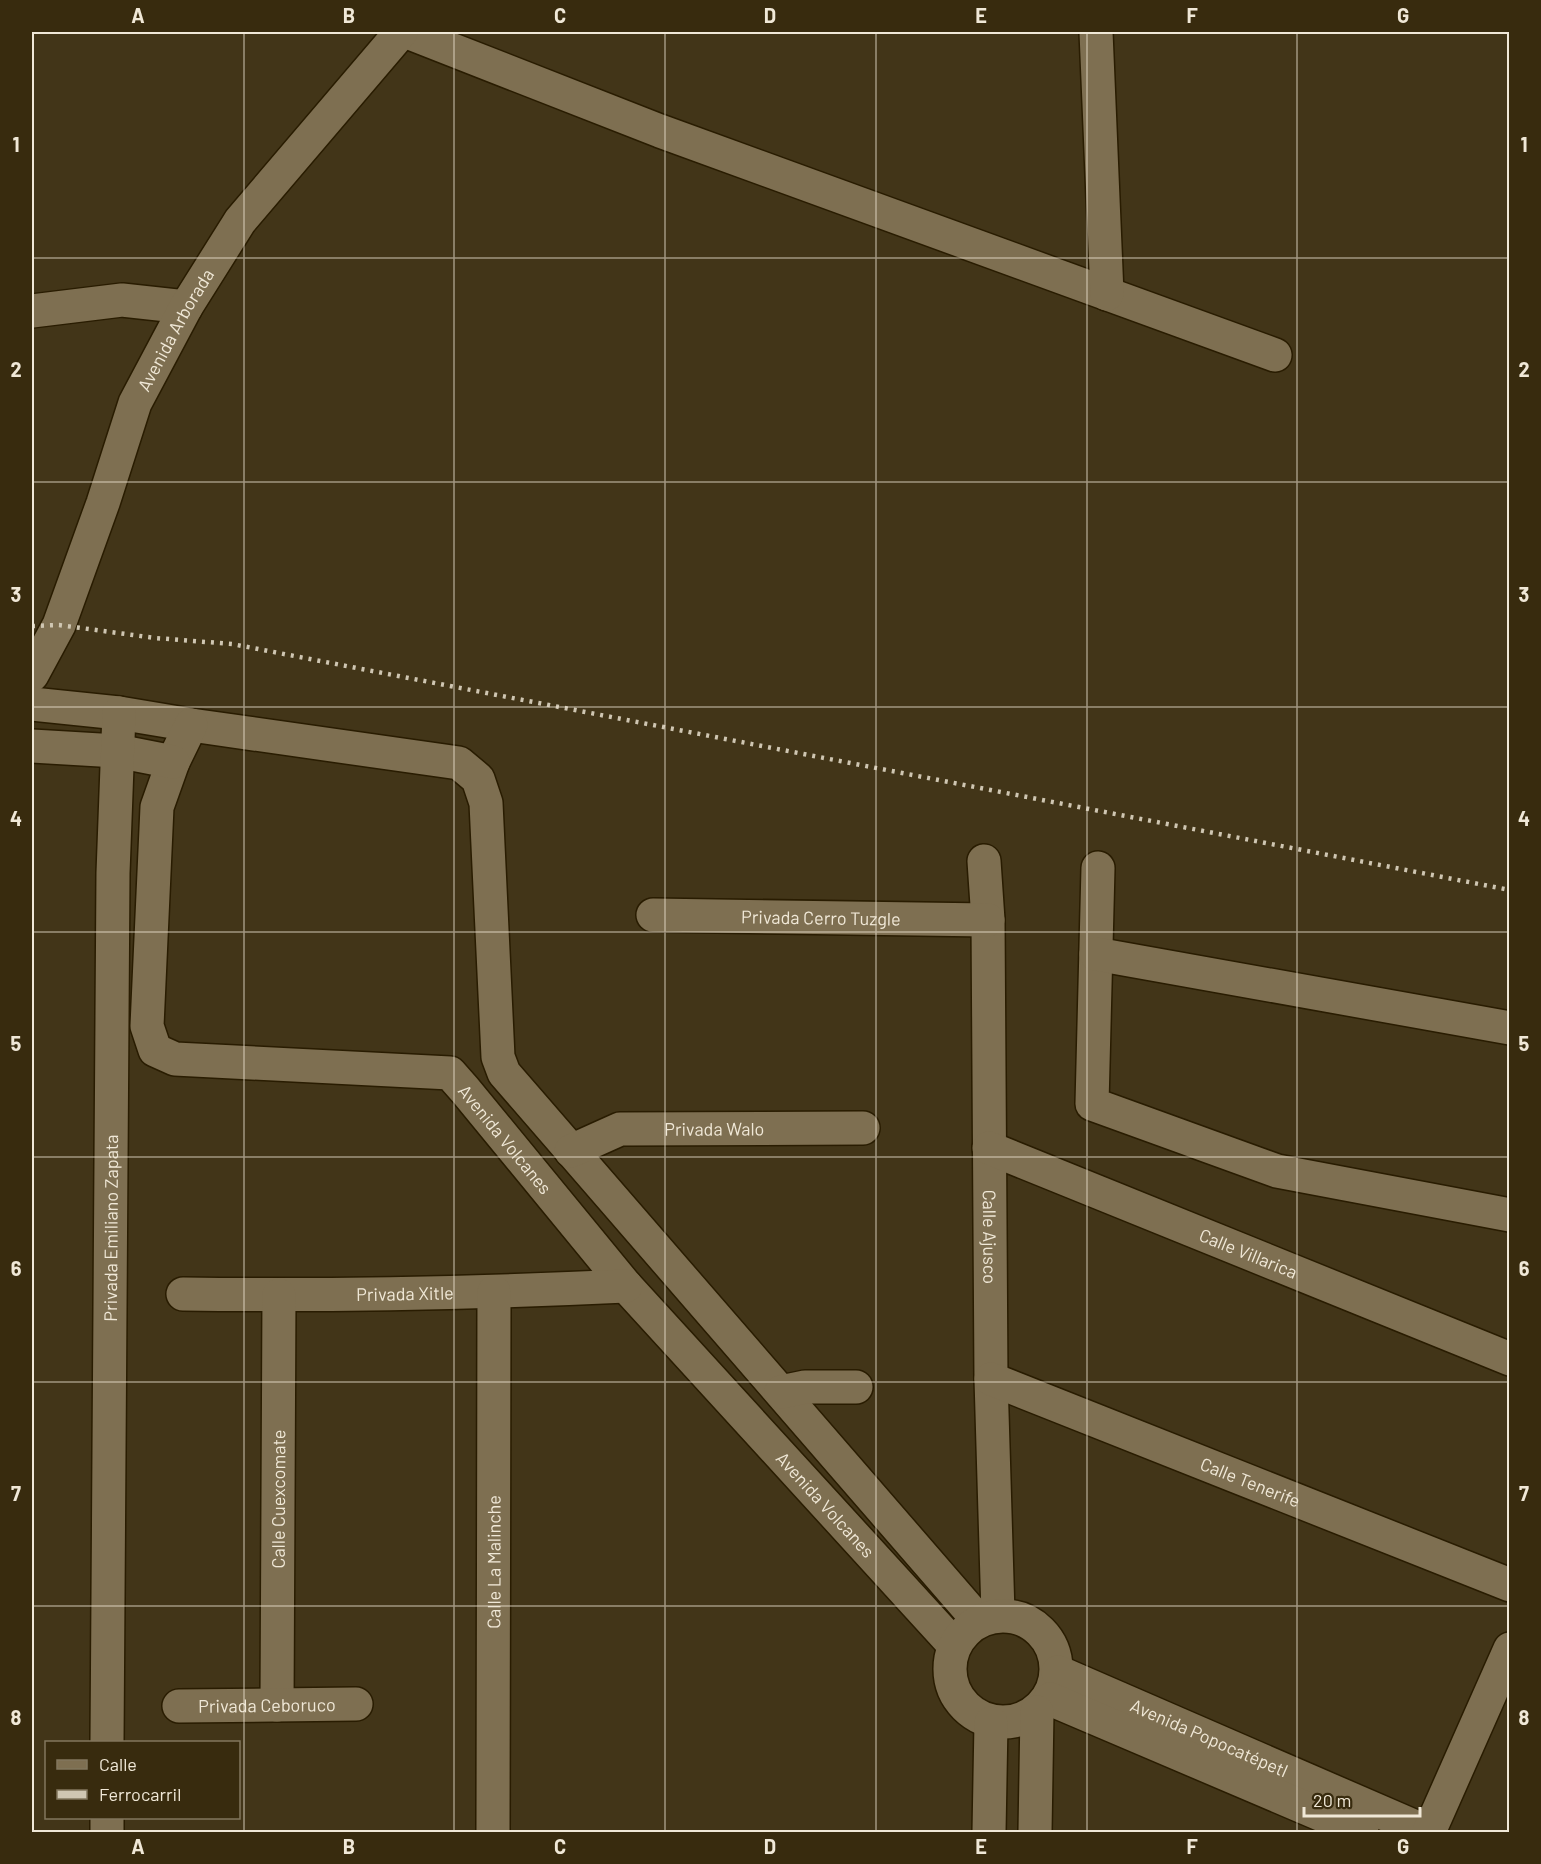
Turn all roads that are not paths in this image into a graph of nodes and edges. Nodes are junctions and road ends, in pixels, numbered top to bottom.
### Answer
1 (401, 32) edge
2 (407, 32) edge
3 (1096, 32) edge
4 (1107, 294) junction
5 (186, 307) junction
6 (32, 311) edge
7 (1275, 355) dead end
8 (32, 675) edge
9 (32, 704) edge
10 (119, 713) junction
11 (191, 725) junction
12 (32, 746) edge
13 (117, 751) junction
14 (173, 762) junction
15 (984, 861) dead end
16 (1098, 868) dead end
17 (653, 915) dead end
18 (988, 920) junction
19 (1096, 954) junction
20 (1509, 1028) edge
21 (863, 1128) dead end
22 (989, 1148) junction
23 (571, 1151) junction
24 (1509, 1215) edge
25 (626, 1287) junction
26 (494, 1292) junction
27 (183, 1294) dead end
28 (279, 1295) junction
29 (1509, 1359) edge
30 (991, 1379) junction
31 (856, 1387) dead end
32 (781, 1392) junction
33 (1509, 1585) edge
34 (988, 1617) junction
35 (954, 1645) junction
36 (1509, 1649) edge
37 (1048, 1694) junction
38 (356, 1704) dead end
39 (277, 1705) junction
40 (178, 1706) dead end
41 (991, 1723) junction
42 (107, 1741) edge
43 (493, 1833) edge
44 (989, 1833) edge
45 (1035, 1833) edge
46 (1362, 1833) edge
47 (1428, 1833) edge

1 - 5 street, Avenida Arborada
2 - 4 street
3 - 4 street
4 - 7 street
5 - 6 street
5 - 8 street, Avenida Arborada
9 - 10 street
10 - 11 street
10 - 13 street, Privada Emiliano Zapata
11 - 14 street, Avenida Volcanes
11 - 23 street
12 - 13 street
13 - 14 street
13 - 42 street, Privada Emiliano Zapata
14 - 25 street, Avenida Volcanes
15 - 18 street, Calle Ajusco
16 - 19 street
17 - 18 street, Privada Cerro Tuzgle
18 - 22 street, Calle Ajusco
19 - 20 street
19 - 24 street
21 - 23 street, Privada Walo
22 - 29 street, Calle Villarica
22 - 30 street, Calle Ajusco
23 - 32 street
25 - 26 street, Privada Xitle
25 - 35 street, Avenida Volcanes
26 - 28 street, Privada Xitle
26 - 43 street, Calle La Malinche
27 - 28 street, Privada Xitle
28 - 39 street, Calle Cuexcomate
30 - 33 street, Calle Tenerife
30 - 34 street, Calle Ajusco
31 - 32 street
32 - 34 street
34 - 35 street
34 - 37 street
35 - 41 street
36 - 47 street
37 - 41 street
37 - 45 street
37 - 46 street, Avenida Popocatépetl
37 - 47 street, Avenida Popocatépetl
38 - 39 street, Privada Ceboruco
39 - 40 street, Privada Ceboruco
41 - 44 street

